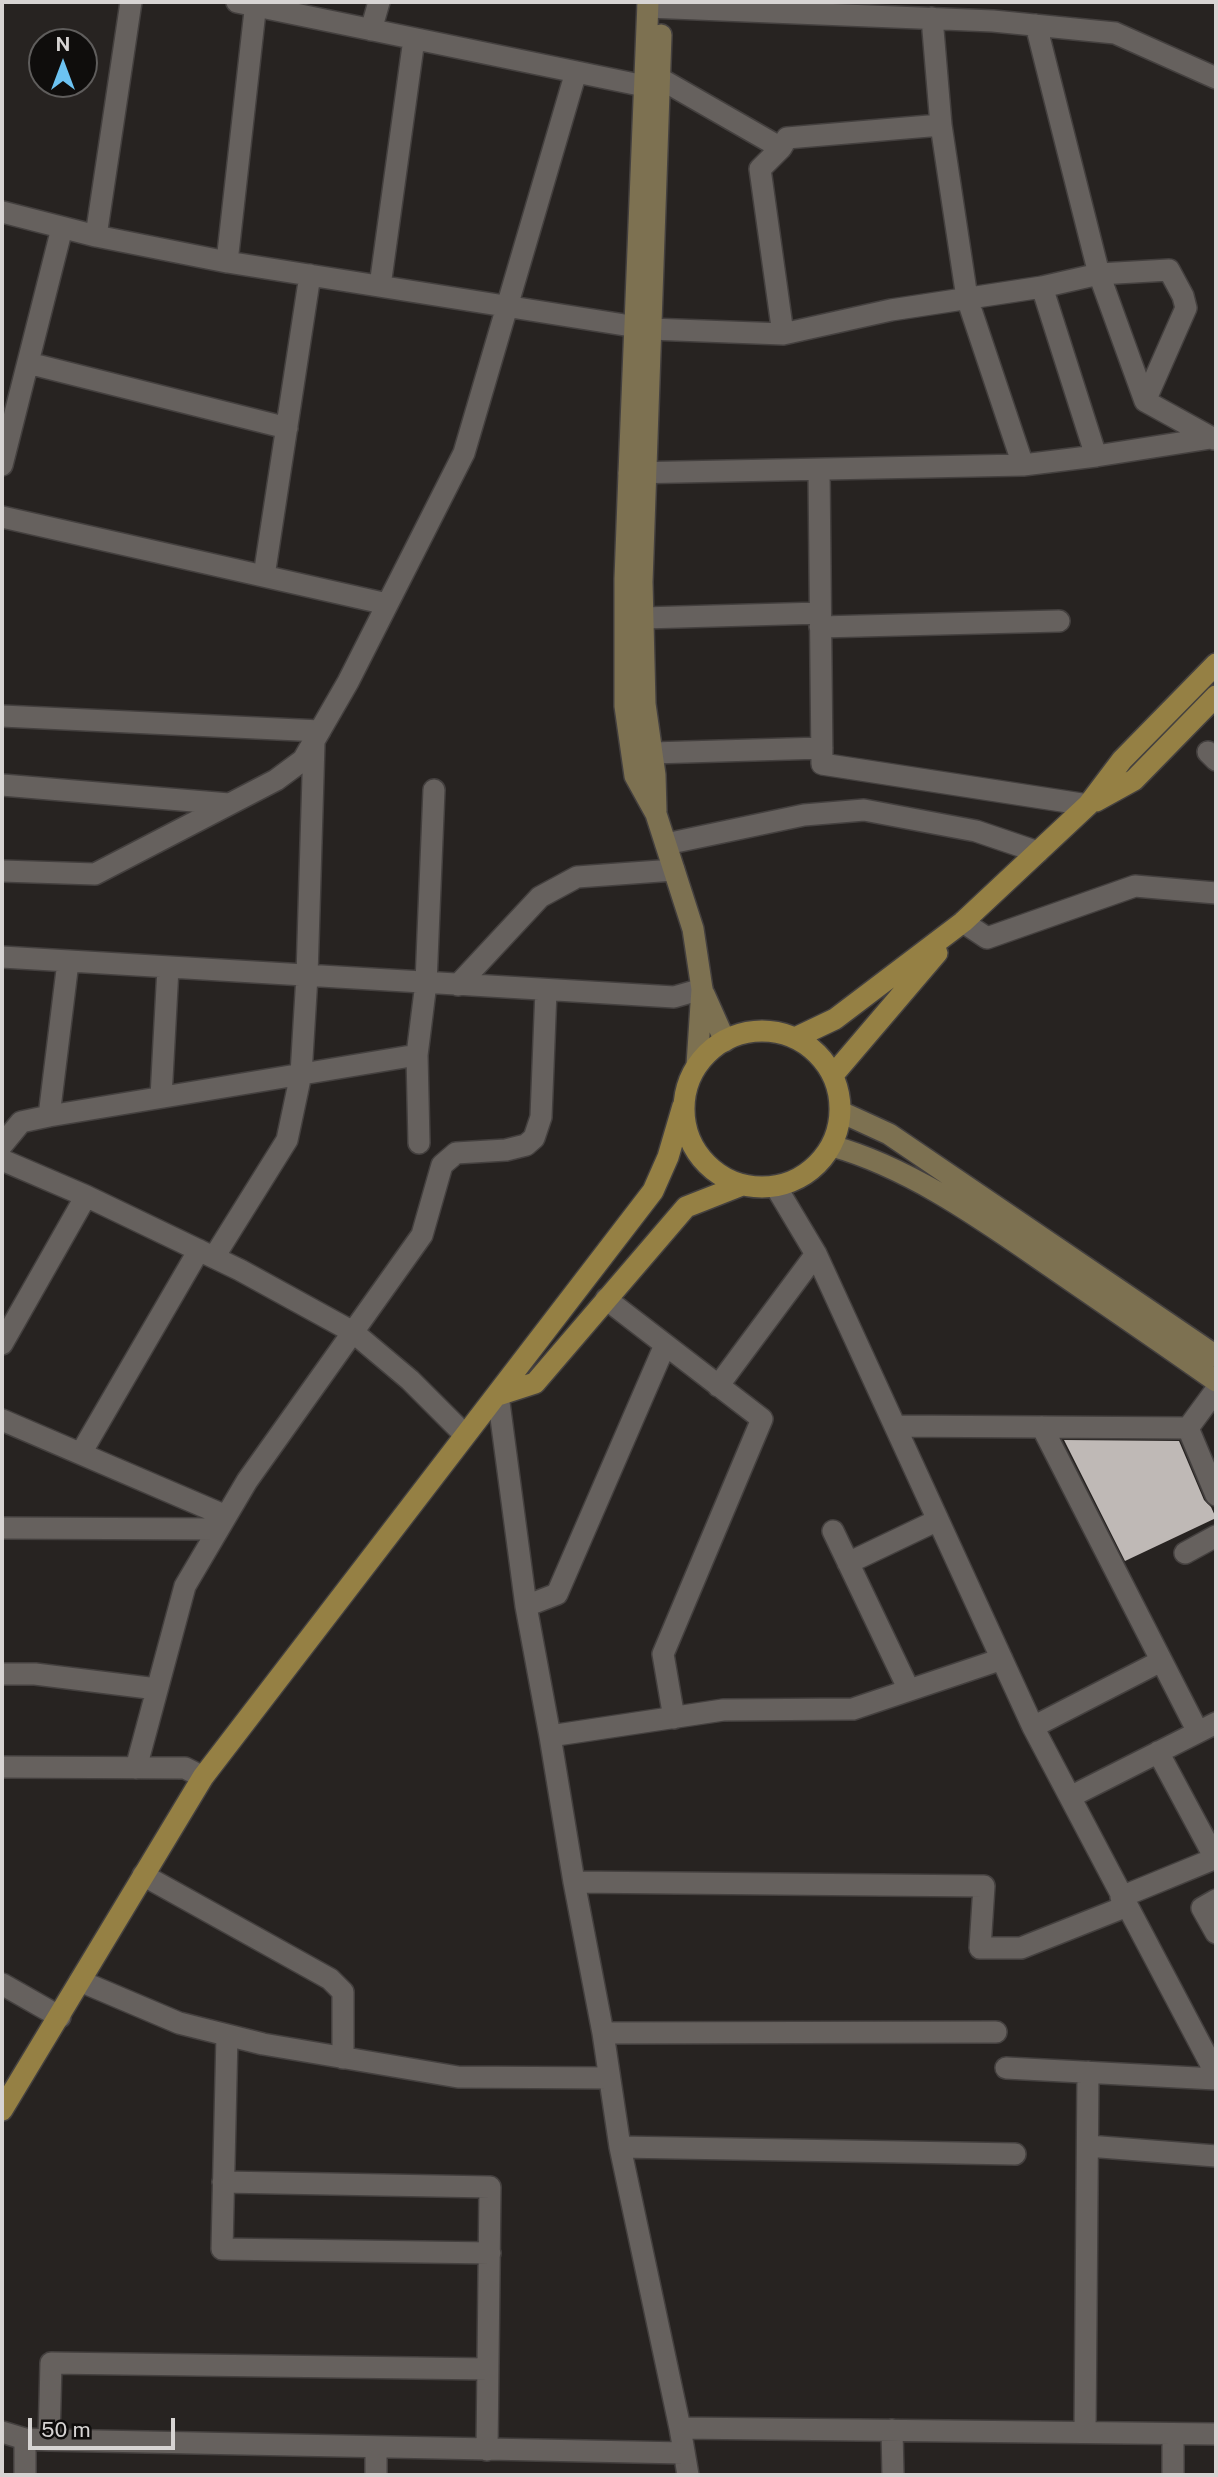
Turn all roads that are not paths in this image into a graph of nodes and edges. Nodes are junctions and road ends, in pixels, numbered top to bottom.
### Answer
1 (131, 2) edge
2 (379, 2) edge
3 (250, 3) edge
4 (655, 4) edge
5 (993, 11) edge
6 (932, 18) junction
7 (1036, 25) junction
8 (371, 30) junction
9 (414, 39) junction
10 (576, 72) junction
11 (1216, 78) edge
12 (654, 85) junction
13 (941, 125) junction
14 (782, 148) junction
15 (2, 212) edge
16 (62, 228) junction
17 (96, 236) junction
18 (227, 262) junction
19 (1099, 274) junction
20 (310, 275) junction
21 (380, 286) junction
22 (1042, 287) junction
23 (967, 298) junction
24 (509, 305) junction
25 (642, 327) junction
26 (783, 334) junction
27 (28, 363) junction
28 (1145, 401) junction
29 (287, 428) junction
30 (1214, 440) edge
31 (1096, 456) junction
32 (2, 465) edge
33 (1023, 465) junction
34 (819, 470) junction
35 (637, 473) junction
36 (2, 517) edge
37 (264, 576) junction
38 (387, 604) junction
39 (643, 618) junction
40 (820, 620) junction
41 (1059, 621) dead end
42 (1216, 664) edge
43 (1216, 696) edge
44 (2, 716) edge
45 (317, 736) junction
46 (822, 748) junction
47 (652, 753) junction
48 (2, 785) edge
49 (435, 790) dead end
50 (229, 804) junction
51 (1088, 805) junction
52 (656, 814) junction
53 (666, 844) junction
54 (1038, 852) junction
55 (674, 870) junction
56 (2, 871) edge
57 (1216, 893) edge
58 (963, 922) junction
59 (2, 957) edge
60 (68, 962) junction
61 (168, 968) junction
62 (307, 976) junction
63 (426, 983) junction
64 (457, 985) junction
65 (702, 989) junction
66 (546, 990) junction
67 (795, 1038) junction
68 (725, 1041) junction
69 (416, 1055) junction
70 (697, 1065) junction
71 (302, 1074) junction
72 (833, 1075) junction
73 (161, 1097) junction
74 (683, 1106) junction
75 (841, 1112) junction
76 (48, 1116) junction
77 (419, 1143) dead end
78 (2, 1145) edge
79 (832, 1146) junction
80 (2, 1160) edge
81 (742, 1185) junction
82 (776, 1187) junction
83 (86, 1196) junction
84 (206, 1253) junction
85 (816, 1254) junction
86 (606, 1299) junction
87 (12, 1303) edge
88 (353, 1332) junction
89 (2, 1344) edge
90 (665, 1345) junction
91 (1216, 1356) edge
92 (1216, 1381) edge
93 (718, 1386) junction
94 (1216, 1390) edge
95 (498, 1395) junction
96 (2, 1420) edge
97 (895, 1426) junction
98 (1042, 1427) junction
99 (1188, 1428) junction
100 (464, 1434) junction
101 (81, 1453) junction
102 (1216, 1495) edge
103 (938, 1520) junction
104 (222, 1523) junction
105 (2, 1528) edge
106 (833, 1531) dead end
107 (1216, 1536) edge
108 (1185, 1553) dead end
109 (848, 1563) junction
110 (526, 1606) junction
111 (1002, 1659) junction
112 (1161, 1661) junction
113 (2, 1674) edge
114 (157, 1689) junction
115 (909, 1690) junction
116 (674, 1718) junction
117 (1033, 1727) junction
118 (1207, 1728) edge
119 (550, 1736) junction
120 (1158, 1752) junction
121 (2, 1768) edge
122 (136, 1768) junction
123 (203, 1777) junction
124 (1070, 1797) junction
125 (1216, 1858) edge
126 (143, 1875) junction
127 (574, 1882) junction
128 (1216, 1900) edge
129 (1124, 1902) junction
130 (1216, 1933) edge
131 (79, 1980) junction
132 (2, 1984) edge
133 (60, 2017) junction
134 (996, 2032) dead end
135 (603, 2033) junction
136 (227, 2035) junction
137 (343, 2057) junction
138 (1006, 2068) dead end
139 (1088, 2072) junction
140 (1216, 2077) edge
141 (609, 2078) junction
142 (2, 2110) edge
143 (1088, 2146) junction
144 (620, 2147) junction
145 (1015, 2154) dead end
146 (1216, 2156) edge
147 (223, 2182) junction
148 (490, 2253) junction
149 (488, 2369) junction
150 (680, 2428) junction
151 (892, 2430) junction
152 (2, 2432) edge
153 (1085, 2432) junction
154 (1172, 2434) junction
155 (1216, 2434) edge
156 (25, 2439) junction
157 (48, 2440) junction
158 (376, 2448) junction
159 (487, 2449) junction
160 (683, 2453) junction
161 (25, 2475) edge
162 (376, 2475) edge
163 (688, 2475) edge
164 (893, 2475) edge
165 (1173, 2475) edge

1 - 17 street
2 - 8 street
3 - 8 street
3 - 18 street
4 - 6 street
4 - 12 main road
5 - 6 street
5 - 7 street
6 - 13 street
7 - 11 street
7 - 19 street
8 - 9 street
9 - 10 street
9 - 21 street
10 - 12 street
10 - 24 street
12 - 14 street
12 - 25 main road
13 - 14 street
13 - 23 street
14 - 26 street
15 - 16 street
16 - 17 street
16 - 27 street
17 - 18 street
18 - 20 street
19 - 22 street
19 - 28 street
19 - 28 street
20 - 21 street
20 - 29 street
21 - 24 street
22 - 23 street
22 - 31 street
23 - 26 street
23 - 33 street
24 - 25 street
24 - 38 street
25 - 26 street
25 - 35 main road
27 - 29 street
27 - 32 street
28 - 30 street
29 - 37 street
30 - 31 street
31 - 33 street
33 - 34 street
34 - 35 street
34 - 40 street
35 - 39 main road
35 - 52 main road
36 - 37 street
37 - 38 street
38 - 45 street
39 - 40 street
39 - 47 main road
40 - 41 street
40 - 46 street
42 - 51 main road
43 - 51 main road
44 - 45 street
45 - 50 street
45 - 62 street
46 - 47 street
46 - 51 street
47 - 52 main road
48 - 50 street
49 - 63 street
50 - 56 street
51 - 54 main road
52 - 53 main road
53 - 54 street
53 - 55 main road
54 - 58 main road
55 - 64 street
55 - 65 main road
57 - 58 street
58 - 67 main road
58 - 72 main road
59 - 60 street
60 - 61 street
60 - 76 street
61 - 62 street
61 - 73 street
62 - 63 street
62 - 71 street
63 - 64 street
63 - 69 street
64 - 66 street
65 - 66 street
65 - 68 main road
65 - 70 main road
66 - 88 street
67 - 68 main road
67 - 72 main road
68 - 70 main road
69 - 71 street
69 - 77 street
70 - 74 main road
71 - 73 street
71 - 84 street
72 - 75 main road
73 - 76 street
74 - 81 main road
74 - 95 main road
75 - 79 main road
75 - 91 main road
76 - 78 street
79 - 82 main road
79 - 92 main road
80 - 83 street
81 - 82 main road
81 - 86 main road
82 - 85 street
83 - 84 street
83 - 87 street
84 - 88 street
84 - 101 street
85 - 93 street
85 - 97 street
86 - 90 street
86 - 95 main road
87 - 89 street
88 - 100 street
88 - 104 street
90 - 93 street
90 - 110 street
93 - 116 street
94 - 99 street
95 - 100 main road
95 - 110 street
96 - 101 street
97 - 98 street
97 - 103 street
98 - 99 street
98 - 112 street
99 - 102 street
100 - 123 main road
101 - 104 street
103 - 109 street
103 - 111 street
104 - 105 street
104 - 114 street
106 - 109 street
107 - 108 street
109 - 115 street
110 - 119 street
111 - 115 street
111 - 117 street
112 - 117 street
112 - 118 street
113 - 114 street
114 - 122 street
115 - 116 street
116 - 119 street
117 - 124 street
118 - 120 street
119 - 127 street
120 - 124 street
120 - 125 street
121 - 122 street
122 - 123 street
123 - 126 main road
124 - 129 street
125 - 129 street
126 - 131 main road
126 - 137 street
127 - 129 street
127 - 135 street
128 - 130 street
129 - 140 street
131 - 133 main road
131 - 136 street
132 - 133 street
133 - 142 main road
134 - 135 street
135 - 141 street
136 - 137 street
136 - 147 street
137 - 141 street
138 - 139 street
139 - 140 street
139 - 143 street
141 - 144 street
143 - 146 street
143 - 153 street
144 - 145 street
144 - 150 street
147 - 148 street
147 - 148 street
148 - 149 street
149 - 157 street
149 - 159 street
150 - 151 street
150 - 160 street
151 - 153 street
151 - 164 street
152 - 156 street
153 - 154 street
154 - 155 street
154 - 165 street
156 - 157 street
156 - 161 street
157 - 158 street
158 - 159 street
158 - 162 street
159 - 160 street
160 - 163 street

